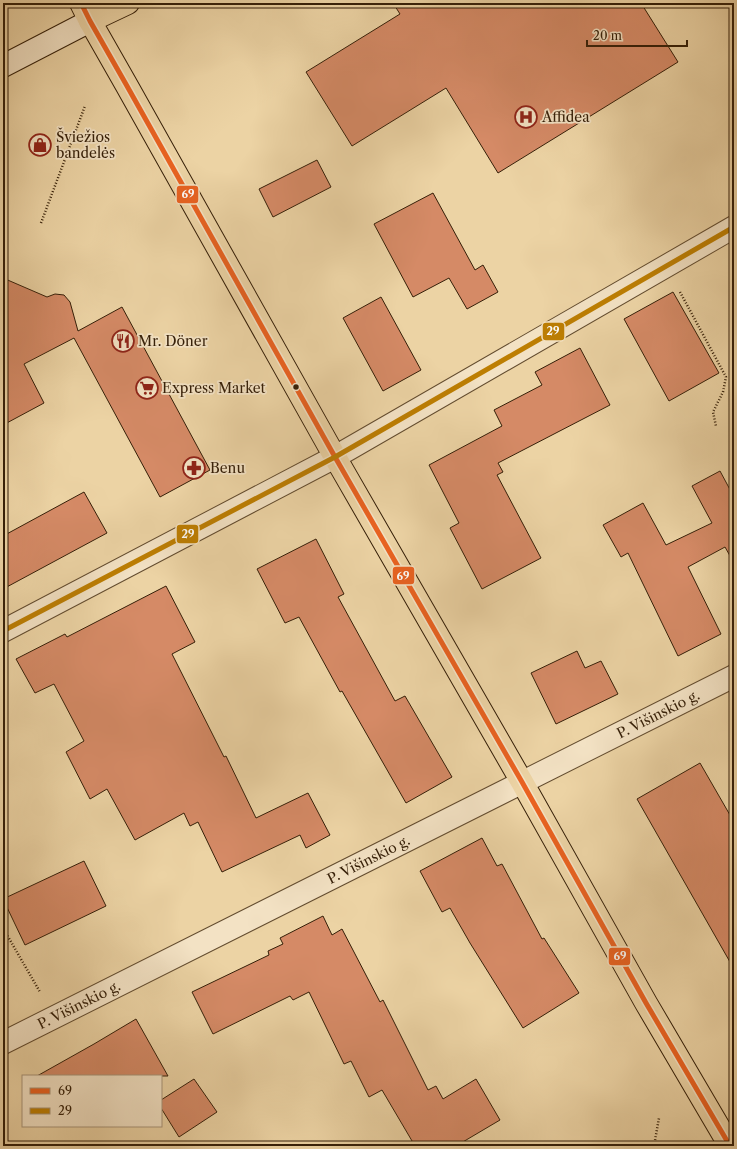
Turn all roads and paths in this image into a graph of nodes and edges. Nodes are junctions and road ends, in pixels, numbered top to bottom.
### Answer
1 (128, 3) edge
2 (85, 12) edge
3 (3, 66) edge
4 (85, 106) dead end
5 (41, 223) dead end
6 (734, 227) edge
7 (666, 266) junction
8 (716, 426) dead end
9 (335, 457) junction
10 (3, 631) edge
11 (734, 676) edge
12 (522, 782) junction
13 (3, 928) edge
14 (55, 1017) junction
15 (3, 1043) edge
16 (659, 1118) dead end
17 (654, 1146) edge
18 (730, 1146) edge

1 - 2 main road
2 - 3 street
2 - 9 main road
4 - 5 path
6 - 7 street
7 - 8 path
7 - 9 street
9 - 10 street
9 - 12 main road
11 - 12 street, P. Višinskio g.
12 - 14 street, P. Višinskio g.
12 - 18 main road
13 - 14 path
14 - 15 street, P. Višinskio g.
16 - 17 path

